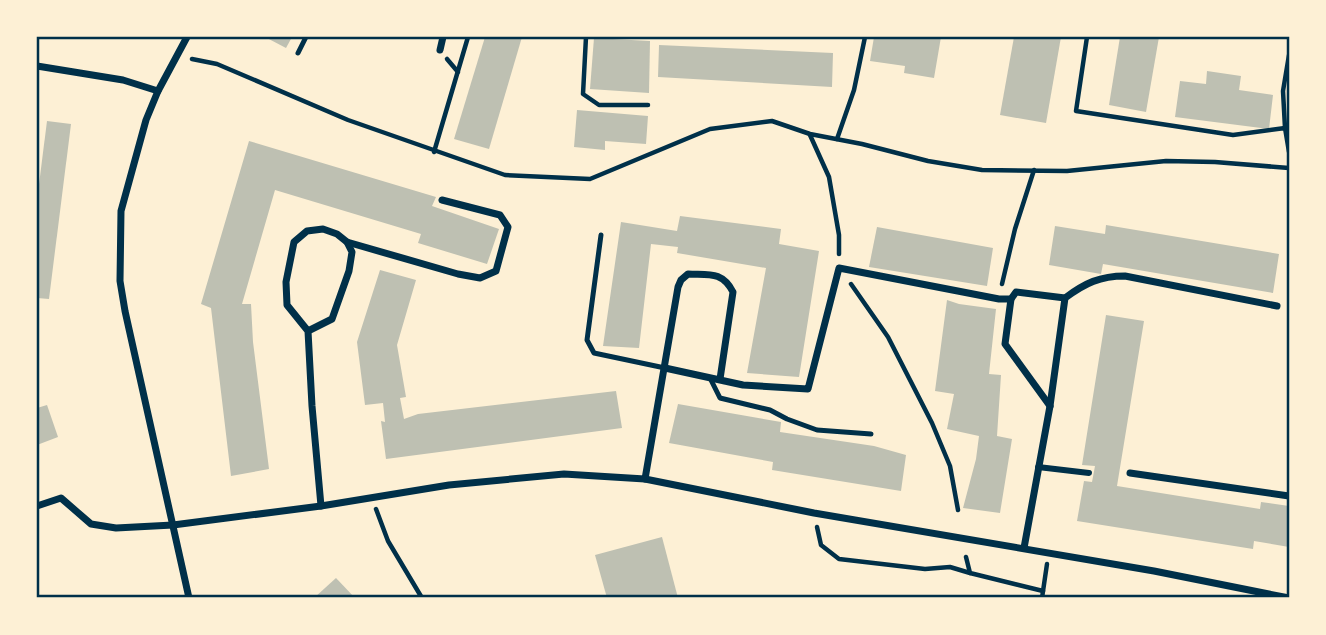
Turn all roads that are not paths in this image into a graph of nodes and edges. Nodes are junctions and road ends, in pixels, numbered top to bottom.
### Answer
1 (187, 37) edge
2 (306, 37) edge
3 (443, 37) edge
4 (439, 50) dead end
5 (298, 53) dead end
6 (37, 66) edge
7 (158, 91) junction
8 (442, 200) dead end
9 (601, 235) dead end
10 (347, 242) junction
11 (1065, 298) junction
12 (1011, 299) junction
13 (1277, 306) dead end
14 (308, 331) junction
15 (665, 368) junction
16 (709, 377) junction
17 (720, 379) junction
18 (1050, 406) junction
19 (871, 434) dead end
20 (1038, 467) junction
21 (1089, 472) dead end
22 (1130, 473) dead end
23 (645, 479) junction
24 (1289, 496) edge
25 (37, 506) edge
26 (321, 506) junction
27 (173, 525) junction
28 (1024, 548) junction
29 (189, 598) edge
30 (1289, 598) edge

1 - 7 street
2 - 5 lane
3 - 4 street
6 - 7 street
7 - 27 street
8 - 10 street
9 - 15 lane
10 - 14 street
10 - 14 street
11 - 12 street
11 - 13 street
11 - 18 street
12 - 17 street
12 - 18 street
14 - 26 street
15 - 16 street
15 - 17 street
15 - 23 street
16 - 17 street
16 - 19 lane
18 - 20 street
20 - 21 street
20 - 28 street
22 - 24 street
23 - 26 street
23 - 28 street
25 - 27 street
26 - 27 street
27 - 29 street
28 - 30 street

